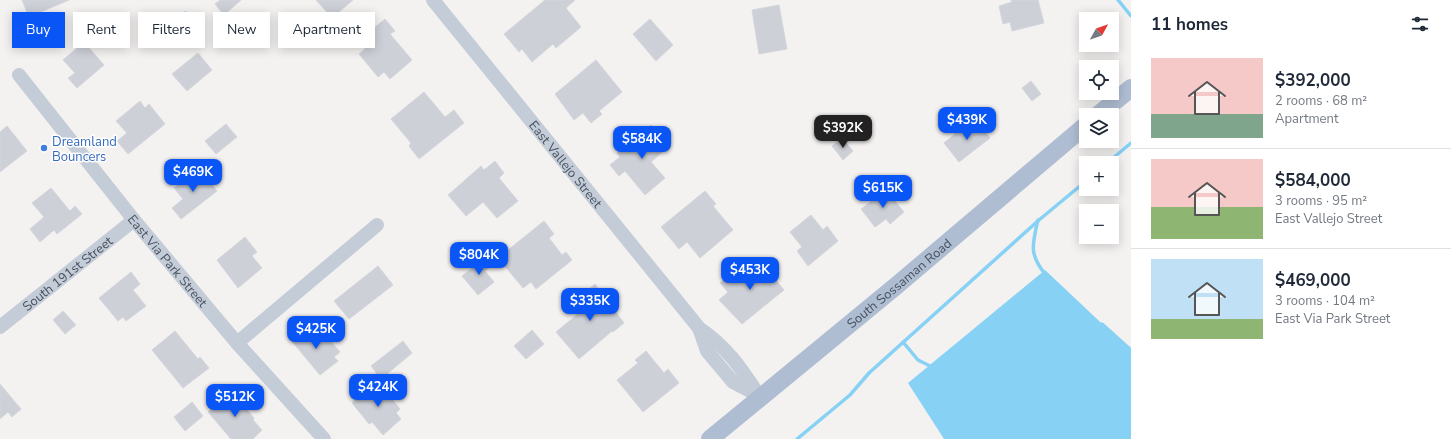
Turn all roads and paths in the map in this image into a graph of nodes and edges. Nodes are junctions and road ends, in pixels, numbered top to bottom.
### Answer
1 (433, 0) edge
2 (19, 75) dead end
3 (1131, 88) edge
4 (1107, 108) edge
5 (1079, 131) edge
6 (134, 220) junction
7 (377, 225) dead end
8 (0, 327) edge
9 (237, 343) junction
10 (760, 396) junction
11 (324, 439) edge
12 (710, 439) edge

1 - 10 street, East Vallejo Street
2 - 6 street, East Via Park Street
3 - 4 main road
5 - 10 main road, South Sossaman Road
6 - 8 street, South 191st Street
6 - 9 street, East Via Park Street
7 - 9 street
9 - 11 street, East Via Park Street
10 - 12 main road, South Sossaman Road

